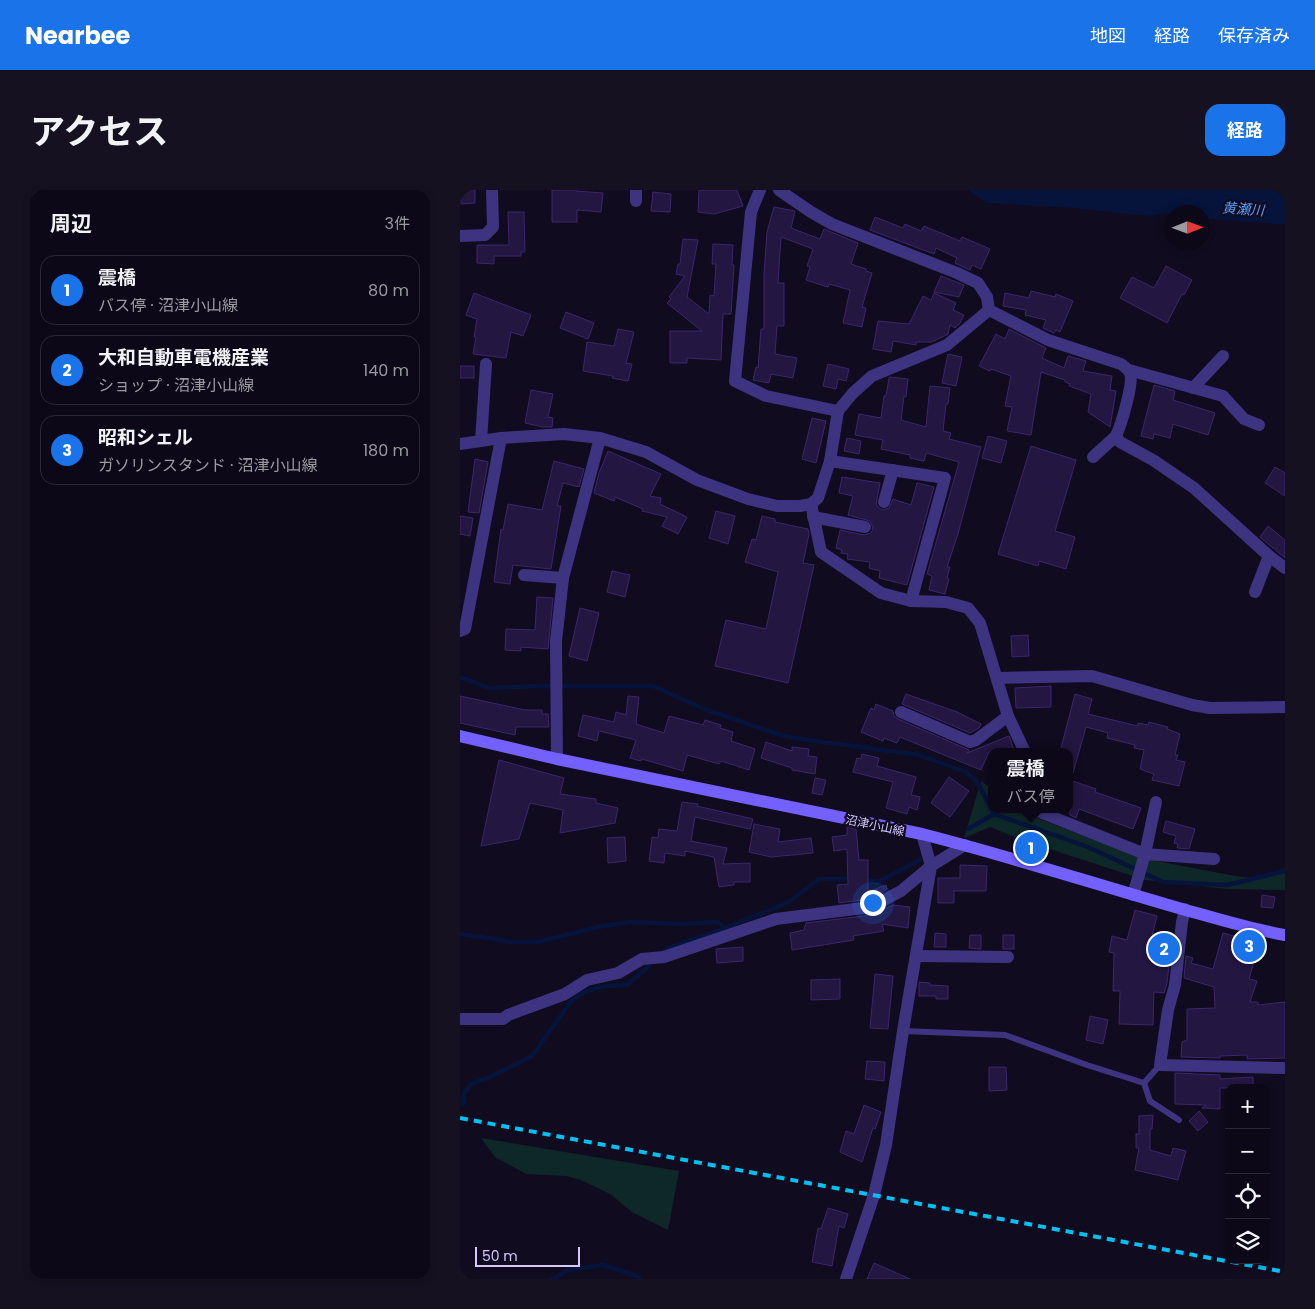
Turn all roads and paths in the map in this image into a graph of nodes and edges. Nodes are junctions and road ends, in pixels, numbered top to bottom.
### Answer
1 (492, 190) edge
2 (760, 190) edge
3 (779, 190) edge
4 (460, 236) edge
5 (989, 310) junction
6 (1223, 356) dead end
7 (486, 364) dead end
8 (1129, 370) junction
9 (1193, 388) junction
10 (838, 412) junction
11 (1259, 425) dead end
12 (1116, 436) junction
13 (502, 438) junction
14 (600, 438) junction
15 (481, 441) junction
16 (460, 444) edge
17 (1093, 457) dead end
18 (830, 461) junction
19 (893, 470) junction
20 (884, 502) dead end
21 (812, 511) junction
22 (865, 527) dead end
23 (1269, 556) junction
24 (1285, 568) edge
25 (524, 575) dead end
26 (563, 578) junction
27 (1255, 592) dead end
28 (911, 601) junction
29 (460, 631) edge
30 (997, 678) junction
31 (1285, 707) edge
32 (901, 712) dead end
33 (1008, 716) junction
34 (460, 736) edge
35 (1023, 748) edge
36 (557, 759) junction
37 (1156, 802) dead end
38 (1042, 813) edge
39 (922, 834) junction
40 (966, 845) junction
41 (1145, 854) junction
42 (1214, 859) dead end
43 (932, 866) junction
44 (1133, 895) junction
45 (1185, 910) junction
46 (1285, 935) edge
47 (916, 956) junction
48 (1008, 957) dead end
49 (460, 1018) edge
50 (903, 1031) junction
51 (1160, 1065) junction
52 (1285, 1068) edge
53 (1144, 1083) junction
54 (1179, 1120) dead end
55 (846, 1279) edge

1 - 4 street
2 - 10 street
3 - 5 street
5 - 8 street
5 - 10 street
6 - 9 street
7 - 15 street
8 - 9 street
8 - 12 street
9 - 11 street
10 - 18 street
12 - 17 street
12 - 23 street
13 - 14 street
13 - 15 street
13 - 29 street
14 - 21 street
14 - 26 street
15 - 16 street
18 - 19 street
18 - 21 street
19 - 20 street
19 - 28 street
21 - 22 street
21 - 28 street
23 - 24 street
23 - 27 street
25 - 26 street
26 - 36 street
28 - 30 street
30 - 31 street
30 - 33 street
32 - 33 street
33 - 35 street
34 - 36 main road, 沼津小山線
36 - 39 main road, 沼津小山線
37 - 41 street
38 - 41 street
39 - 40 main road, 沼津小山線
39 - 43 street
40 - 43 street
40 - 44 main road, 沼津小山線
41 - 42 street
41 - 44 street
43 - 47 street
43 - 49 street
44 - 45 main road, 沼津小山線
45 - 46 main road, 沼津小山線
45 - 51 street
47 - 48 street
47 - 50 street
50 - 53 lane
50 - 55 street
51 - 52 street
51 - 53 lane
53 - 54 lane

